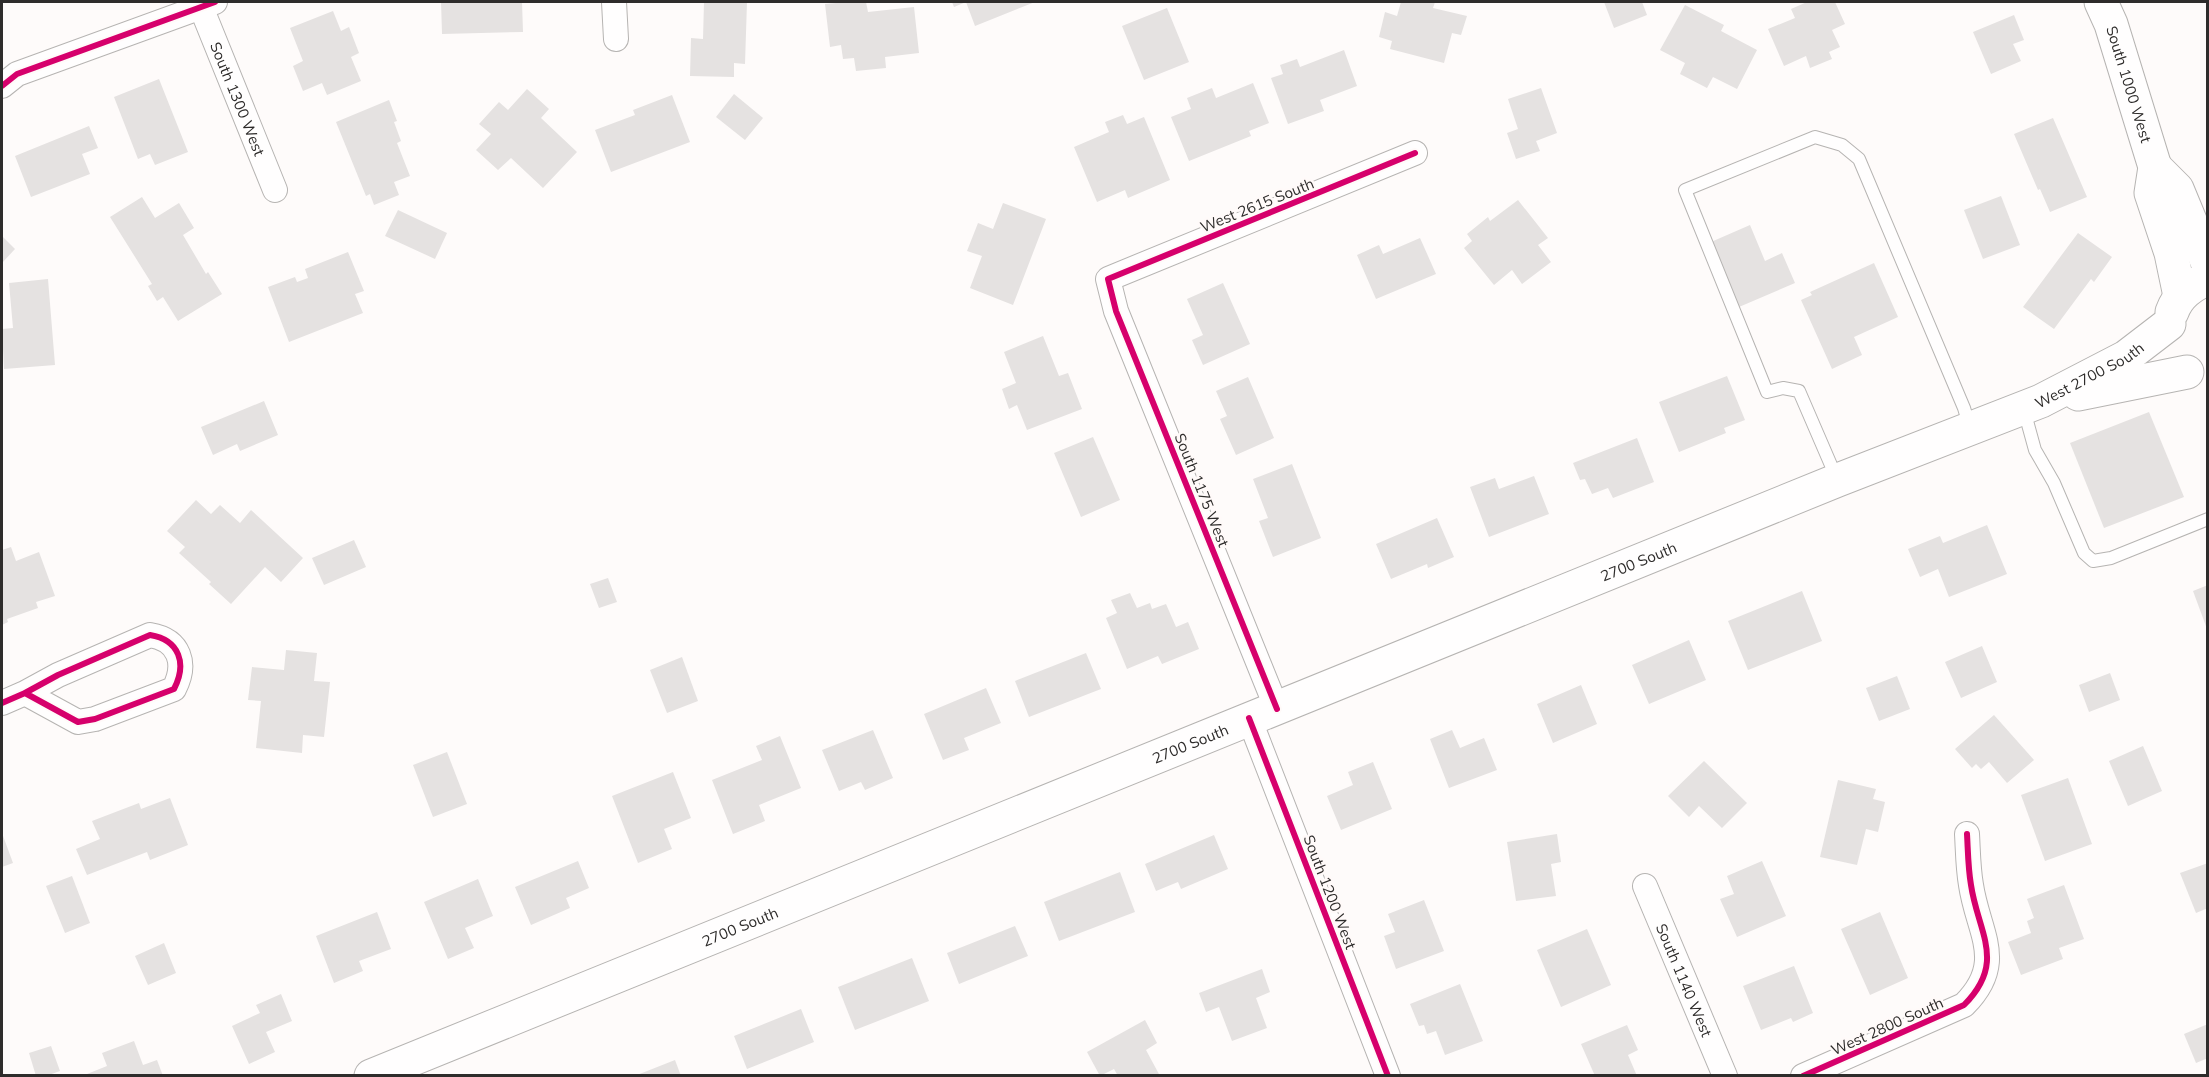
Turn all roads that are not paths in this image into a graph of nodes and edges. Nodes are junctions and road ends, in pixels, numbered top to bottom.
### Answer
1 (614, 2) edge
2 (2101, 2) edge
3 (208, 4) edge
4 (616, 39) dead end
5 (2, 86) edge
6 (1415, 153) dead end
7 (2155, 166) junction
8 (275, 190) dead end
9 (2208, 264) edge
10 (2208, 278) edge
11 (1108, 279) joint
12 (2174, 310) junction
13 (2197, 377) edge
14 (2032, 405) junction
15 (1970, 429) junction
16 (1838, 480) junction
17 (2208, 519) edge
18 (25, 693) junction
19 (2, 703) edge
20 (1263, 713) junction
21 (1967, 834) dead end
22 (1645, 886) dead end
23 (371, 1076) edge
24 (1388, 1076) edge
25 (1725, 1076) edge
26 (1803, 1076) edge

1 - 4 street
2 - 7 main road, South 1000 West
3 - 5 street
3 - 8 street, South 1300 West
6 - 11 street, West 2615 South
7 - 9 main road, South 1000 West
7 - 12 main road, South 1000 West
10 - 12 main road, West 2700 South
11 - 20 street, South 1175 West
12 - 13 main road, South 1000 West
12 - 14 main road, West 2700 South
13 - 14 main road, West 2700 South
14 - 15 main road, 2700 South
14 - 17 lane
15 - 16 main road, 2700 South
15 - 16 lane
16 - 20 main road, 2700 South
18 - 18 street
18 - 19 street
20 - 23 main road, 2700 South
20 - 24 street, South 1200 West
21 - 26 street, West 2800 South
22 - 25 street, South 1140 West

